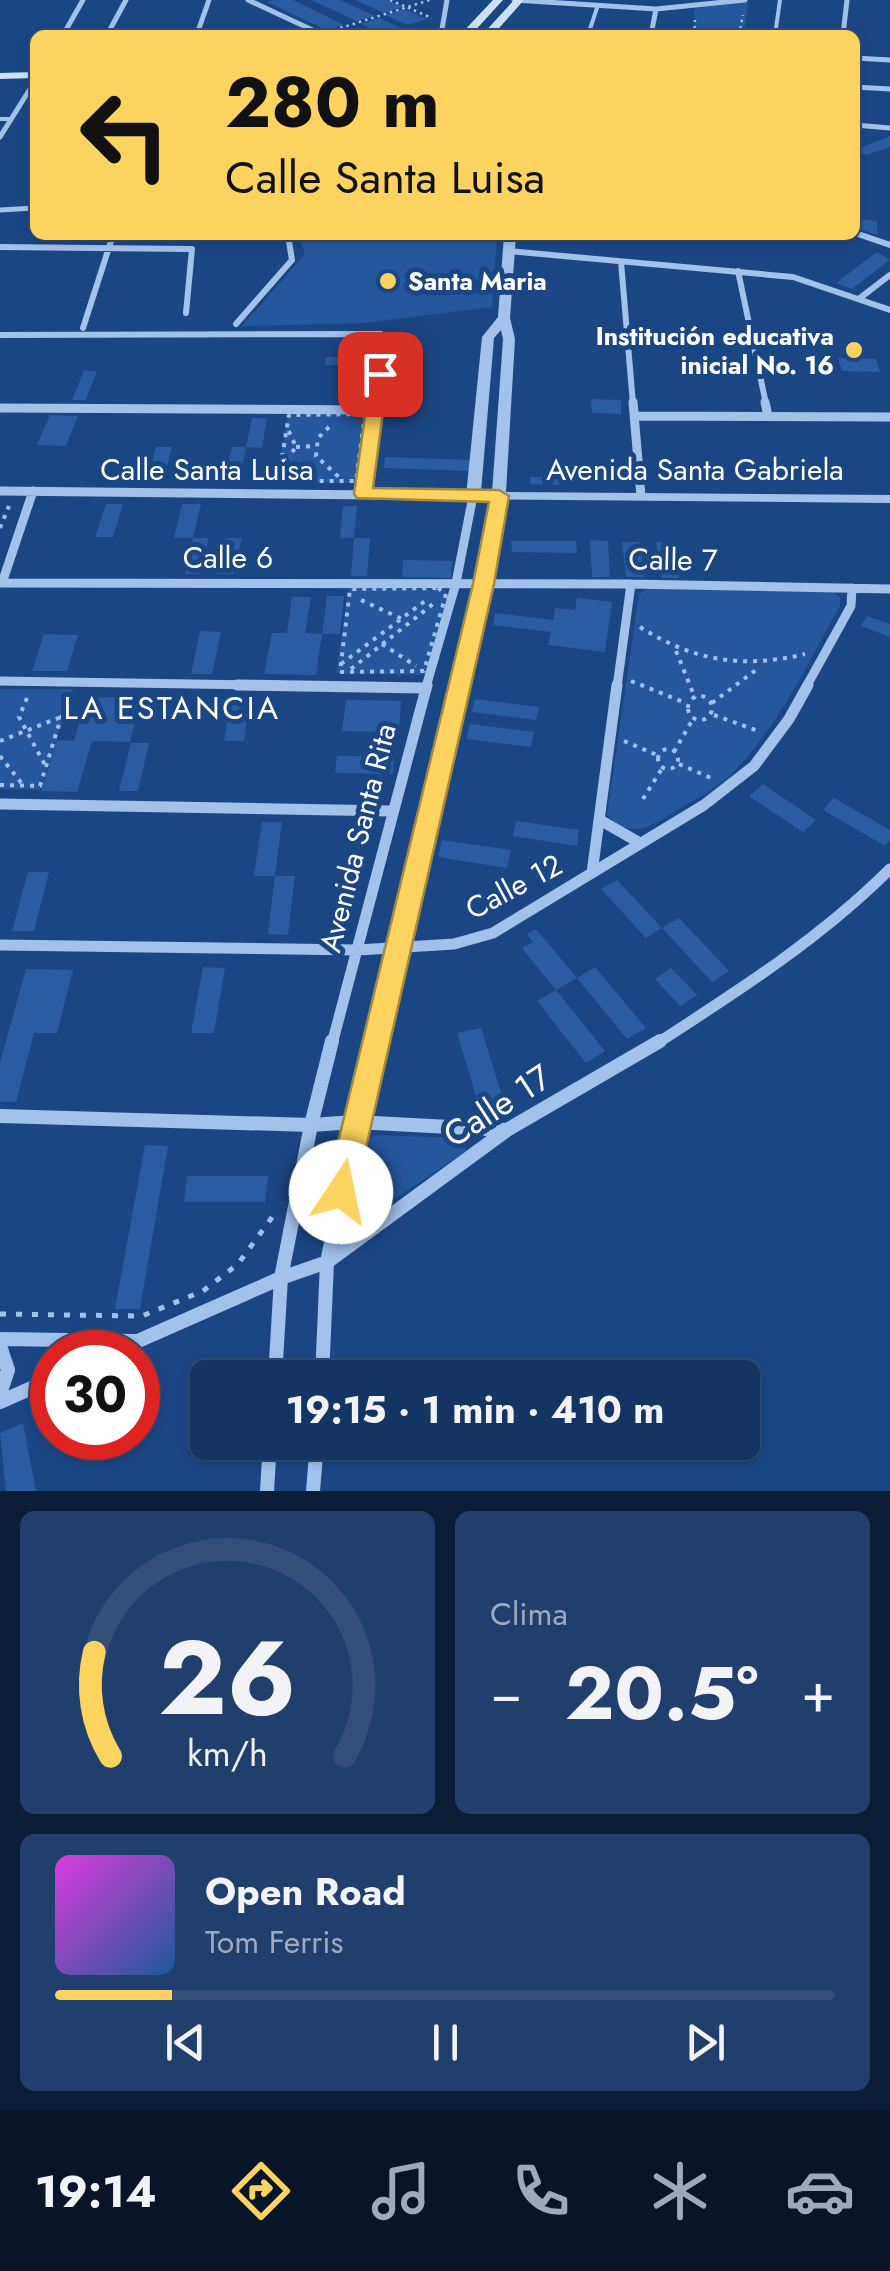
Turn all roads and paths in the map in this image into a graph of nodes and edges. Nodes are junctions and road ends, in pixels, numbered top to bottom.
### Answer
1 (83, 0) edge
2 (126, 0) edge
3 (209, 0) edge
4 (248, 0) edge
5 (390, 0) edge
6 (430, 0) edge
7 (446, 0) edge
8 (498, 0) edge
9 (517, 0) edge
10 (743, 0) edge
11 (780, 0) edge
12 (848, 0) edge
13 (598, 6) junction
14 (406, 7) junction
15 (656, 9) junction
16 (435, 20) dead end
17 (66, 30) edge
18 (110, 30) edge
19 (198, 30) edge
20 (314, 30) edge
21 (335, 30) edge
22 (443, 30) edge
23 (470, 30) edge
24 (491, 30) edge
25 (590, 30) edge
26 (652, 30) edge
27 (740, 30) edge
28 (777, 30) edge
29 (844, 30) edge
30 (860, 58) edge
31 (890, 60) edge
32 (0, 80) edge
33 (30, 80) edge
34 (860, 87) edge
35 (30, 88) edge
36 (890, 89) edge
37 (0, 119) edge
38 (11, 119) junction
39 (860, 125) edge
40 (890, 128) edge
41 (0, 137) edge
42 (30, 208) edge
43 (0, 210) edge
44 (860, 235) edge
45 (111, 240) edge
46 (194, 240) edge
47 (289, 240) edge
48 (509, 240) edge
49 (890, 245) edge
50 (0, 247) edge
51 (108, 248) junction
52 (192, 250) junction
53 (508, 252) junction
54 (621, 262) junction
55 (738, 271) junction
56 (890, 275) edge
57 (860, 298) junction
58 (890, 310) edge
59 (186, 313) dead end
60 (504, 318) junction
61 (236, 324) dead end
62 (83, 328) dead end
63 (0, 335) edge
64 (0, 408) edge
65 (375, 410) junction
66 (350, 414) junction
67 (635, 416) junction
68 (768, 416) junction
69 (890, 417) edge
70 (287, 426) junction
71 (296, 446) junction
72 (315, 446) junction
73 (280, 468) junction
74 (346, 481) junction
75 (0, 491) edge
76 (33, 491) junction
77 (363, 494) junction
78 (473, 496) junction
79 (499, 496) junction
80 (642, 496) junction
81 (890, 498) edge
82 (0, 502) edge
83 (0, 528) edge
84 (1, 583) edge
85 (456, 583) junction
86 (484, 584) junction
87 (631, 584) junction
88 (852, 588) junction
89 (890, 589) edge
90 (443, 592) junction
91 (350, 595) junction
92 (639, 618) dead end
93 (402, 619) junction
94 (638, 625) junction
95 (382, 644) junction
96 (636, 644) dead end
97 (676, 650) junction
98 (341, 664) junction
99 (762, 665) junction
100 (802, 666) dead end
101 (424, 671) junction
102 (347, 672) junction
103 (0, 682) edge
104 (425, 688) junction
105 (14, 692) dead end
106 (69, 693) dead end
107 (629, 696) dead end
108 (695, 698) junction
109 (712, 702) junction
110 (686, 703) junction
111 (714, 715) junction
112 (62, 716) junction
113 (694, 717) junction
114 (770, 719) dead end
115 (626, 726) dead end
116 (28, 730) junction
117 (761, 732) junction
118 (0, 741) edge
119 (752, 743) dead end
120 (674, 752) junction
121 (656, 754) junction
122 (0, 758) edge
123 (678, 764) junction
124 (46, 765) junction
125 (663, 767) junction
126 (724, 771) dead end
127 (713, 780) junction
128 (0, 785) edge
129 (23, 785) junction
130 (706, 786) dead end
131 (643, 799) dead end
132 (0, 804) edge
133 (392, 811) junction
134 (600, 820) junction
135 (640, 843) junction
136 (890, 869) edge
137 (592, 874) junction
138 (0, 945) edge
139 (396, 948) junction
140 (358, 950) junction
141 (0, 1116) edge
142 (355, 1122) junction
143 (311, 1125) junction
144 (506, 1130) junction
145 (277, 1211) dead end
146 (327, 1262) junction
147 (281, 1278) junction
148 (0, 1314) edge
149 (160, 1331) edge
150 (0, 1342) edge
151 (30, 1342) edge
152 (276, 1360) edge
153 (323, 1360) edge
154 (30, 1389) edge
155 (0, 1394) edge
156 (0, 1402) edge
157 (269, 1460) edge
158 (316, 1460) edge
159 (267, 1491) edge
160 (313, 1491) edge

1 - 17 street
2 - 18 street
3 - 19 street
4 - 20 street
5 - 14 path
6 - 14 path
7 - 22 street
8 - 23 main road
9 - 13 street
9 - 24 main road
10 - 15 street
10 - 27 path
11 - 28 lane
12 - 29 street
13 - 15 street
13 - 25 lane
14 - 16 path
14 - 21 path
15 - 26 street
30 - 31 street
32 - 33 main road
34 - 36 street
35 - 38 street
37 - 38 lane
38 - 41 street
39 - 40 street
42 - 43 lane
44 - 49 street
45 - 51 street
46 - 52 street
47 - 61 street
48 - 53 street, Avenida Santa Rita
50 - 51 street
51 - 52 street
51 - 62 street
52 - 59 street
53 - 54 street
53 - 60 street, Avenida Santa Rita
54 - 55 street
54 - 67 street
55 - 57 street
55 - 68 street
56 - 57 street
57 - 58 street
60 - 78 street, Avenida Santa Rita
60 - 79 street, Avenida Santa Rita
63 - 65 street
64 - 65 street
65 - 77 street
66 - 70 path
66 - 72 path
66 - 74 path
67 - 68 street
67 - 80 street
68 - 69 street
70 - 71 path
70 - 73 path
71 - 72 path
71 - 73 path
72 - 74 path
73 - 74 path
75 - 76 street, Calle Santa Luisa
76 - 77 street, Calle Santa Luisa
76 - 84 street
77 - 78 street, Calle Santa Luisa
78 - 79 street, Avenida Santa Gabriela
78 - 85 street, Avenida Santa Rita
79 - 80 street, Avenida Santa Gabriela
79 - 86 street, Avenida Santa Rita
80 - 81 street, Avenida Santa Gabriela
82 - 83 path
84 - 85 street, Calle 6
85 - 86 street, Calle 7
85 - 104 street, Avenida Santa Rita
86 - 87 street, Calle 7
86 - 139 street, Avenida Santa Rita
87 - 88 street, Calle 7
87 - 134 street
88 - 89 street, Calle 7
88 - 135 street, Calle 12
90 - 91 path
90 - 93 path
90 - 95 path
90 - 101 path
91 - 93 path
91 - 98 path
92 - 94 path
93 - 98 path
94 - 96 path
94 - 97 path
95 - 101 path
95 - 102 path
97 - 99 path
97 - 108 path
98 - 102 path
99 - 100 path
99 - 109 path
101 - 102 path
103 - 104 street
104 - 133 street, Avenida Santa Rita
105 - 116 path
106 - 112 path
107 - 110 path
108 - 109 path
108 - 110 path
109 - 111 path
110 - 113 path
111 - 113 path
111 - 117 path
112 - 116 path
112 - 124 path
113 - 120 path
114 - 117 path
115 - 121 path
116 - 118 path
116 - 124 path
117 - 119 path
120 - 121 path
120 - 123 path
121 - 125 path
122 - 129 path
123 - 125 path
123 - 127 path
124 - 129 path
125 - 131 path
126 - 127 path
127 - 130 path
128 - 129 path
132 - 133 street
133 - 140 street, Avenida Santa Rita
134 - 135 street
134 - 137 street
135 - 137 street, Calle 12
136 - 144 street, Calle 17
137 - 139 street, Calle 12
138 - 140 street, Calle 12
139 - 140 street, Calle 12
139 - 142 street, Avenida Santa Rita
140 - 143 street, Avenida Santa Rita
141 - 143 street
142 - 143 street
142 - 144 street
142 - 146 street, Avenida Santa Rita
143 - 147 street, Avenida Santa Rita
144 - 146 street, Calle 17
145 - 148 path
146 - 147 street, Calle 17
146 - 153 street, Avenida Santa Rita
147 - 149 street, Calle 17
147 - 152 street, Avenida Santa Rita
150 - 151 street
150 - 155 street
154 - 156 street
157 - 159 street
158 - 160 street

